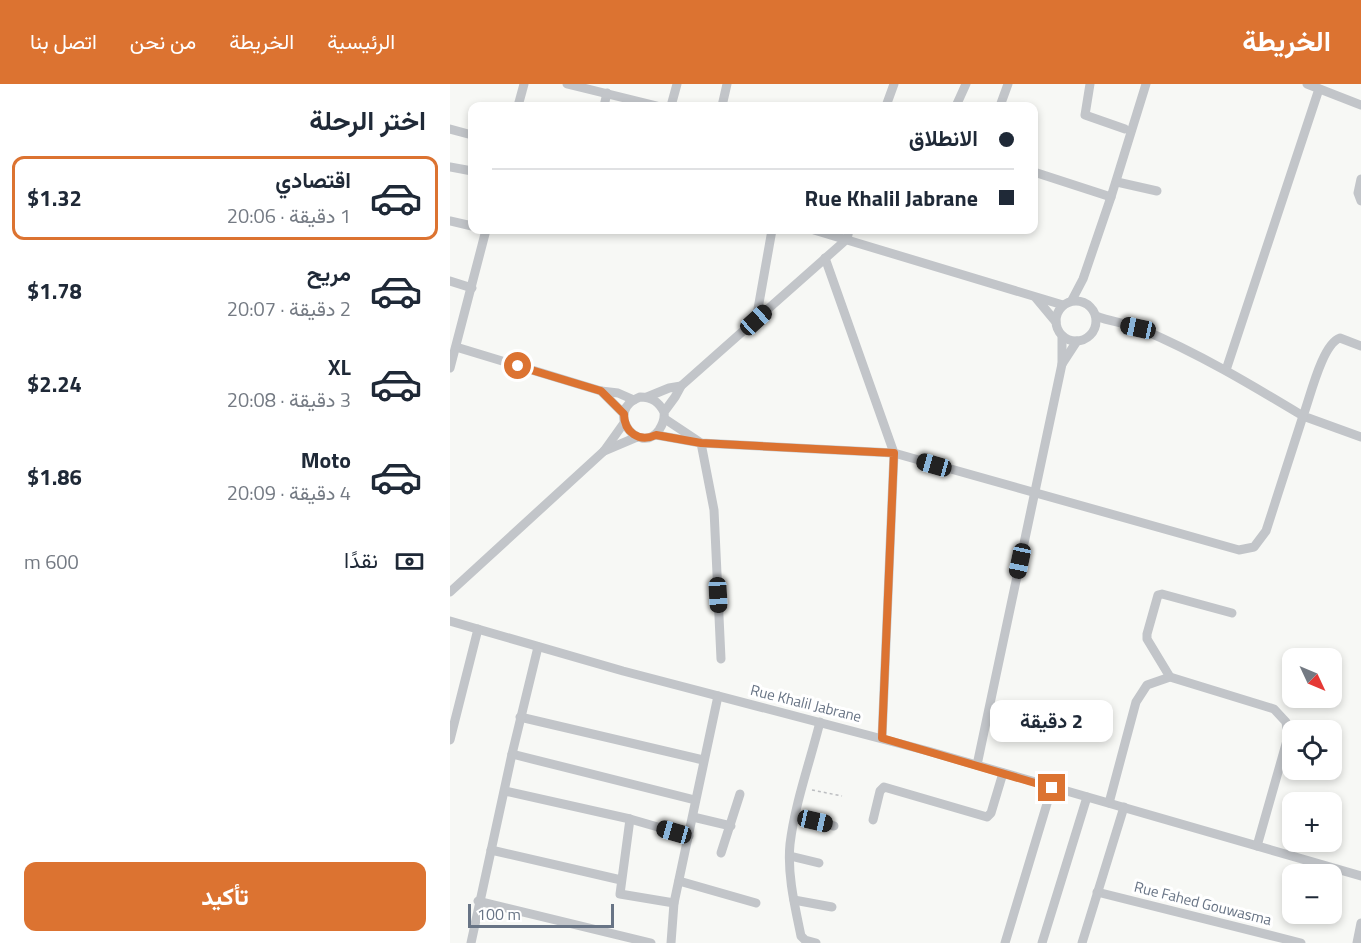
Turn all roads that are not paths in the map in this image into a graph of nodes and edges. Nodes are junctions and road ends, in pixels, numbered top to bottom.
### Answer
1 (524, 84) edge
2 (567, 84) edge
3 (677, 84) edge
4 (727, 84) edge
5 (894, 84) edge
6 (966, 84) edge
7 (1008, 84) edge
8 (1090, 84) edge
9 (1146, 84) edge
10 (1307, 84) edge
11 (579, 85) edge
12 (1319, 89) junction
13 (607, 93) junction
14 (519, 102) edge
15 (605, 102) edge
16 (642, 102) edge
17 (672, 102) edge
18 (723, 102) edge
19 (887, 102) edge
20 (958, 102) edge
21 (1001, 102) edge
22 (1361, 105) edge
23 (450, 129) edge
24 (1125, 129) dead end
25 (468, 134) edge
26 (450, 167) edge
27 (468, 170) edge
28 (1038, 173) edge
29 (1361, 179) edge
30 (1116, 182) junction
31 (1157, 191) dead end
32 (1111, 197) junction
33 (1361, 201) edge
34 (450, 221) edge
35 (468, 225) edge
36 (485, 234) edge
37 (771, 234) edge
38 (848, 234) edge
39 (825, 258) junction
40 (1083, 279) junction
41 (450, 282) edge
42 (472, 288) junction
43 (1036, 298) junction
44 (1085, 302) junction
45 (1067, 303) junction
46 (1096, 316) junction
47 (756, 320) junction
48 (1056, 322) junction
49 (1113, 323) junction
50 (1095, 329) junction
51 (1062, 336) junction
52 (455, 340) edge
53 (1077, 341) junction
54 (1361, 346) edge
55 (1062, 364) junction
56 (450, 368) edge
57 (1226, 369) junction
58 (681, 386) junction
59 (601, 391) junction
60 (647, 397) junction
61 (634, 400) junction
62 (664, 415) junction
63 (1303, 416) junction
64 (624, 419) junction
65 (656, 435) junction
66 (637, 437) junction
67 (1361, 437) edge
68 (701, 443) junction
69 (604, 451) junction
70 (894, 453) junction
71 (1035, 494) junction
72 (450, 592) edge
73 (1232, 613) dead end
74 (450, 621) edge
75 (478, 629) junction
76 (538, 647) junction
77 (721, 659) dead end
78 (1170, 677) junction
79 (718, 696) junction
80 (520, 717) junction
81 (820, 722) junction
82 (882, 738) junction
83 (450, 740) edge
84 (512, 754) junction
85 (703, 760) junction
86 (977, 765) junction
87 (1003, 773) junction
88 (1052, 788) junction
89 (505, 791) junction
90 (740, 794) dead end
91 (1086, 798) junction
92 (695, 800) junction
93 (1109, 803) junction
94 (1124, 807) junction
95 (795, 817) junction
96 (693, 818) junction
97 (630, 819) junction
98 (873, 820) dead end
99 (731, 826) junction
100 (834, 826) dead end
101 (689, 836) junction
102 (1257, 846) junction
103 (491, 850) junction
104 (721, 853) dead end
105 (790, 856) junction
106 (819, 863) dead end
107 (1361, 876) edge
108 (621, 880) junction
109 (679, 881) junction
110 (1098, 892) junction
111 (794, 900) junction
112 (478, 901) junction
113 (674, 903) junction
114 (756, 903) dead end
115 (832, 907) dead end
116 (1361, 923) edge
117 (471, 943) edge
118 (651, 943) edge
119 (671, 943) edge
120 (816, 943) edge
121 (1005, 943) edge
122 (1042, 943) edge
123 (1082, 943) edge
124 (1301, 943) edge
125 (1357, 943) edge

1 - 14 street
2 - 11 street
3 - 17 street
4 - 18 street
5 - 19 street
6 - 20 street
7 - 21 street
8 - 24 street
9 - 30 street
10 - 12 street
11 - 13 street
12 - 22 street
12 - 57 street
13 - 15 street
13 - 16 street
23 - 25 street
26 - 27 street
28 - 32 street
29 - 33 street
30 - 31 street
30 - 32 street
32 - 40 street
34 - 35 street
36 - 42 street
37 - 47 street
38 - 39 street
38 - 43 street
39 - 47 street
39 - 70 street
40 - 44 street
40 - 45 street
41 - 42 street
42 - 52 street
43 - 45 street
43 - 48 street
44 - 45 street
44 - 46 street
45 - 48 street
46 - 49 street
46 - 50 street
47 - 58 street
48 - 51 street
49 - 50 street
49 - 57 street
50 - 53 street
51 - 53 street
51 - 55 street
52 - 56 street
52 - 59 street
53 - 55 street
54 - 63 street
55 - 71 street
57 - 63 street
58 - 60 street
58 - 62 street
59 - 61 street
59 - 64 street
60 - 61 street
60 - 62 street
61 - 64 street
62 - 65 street
62 - 68 street
63 - 67 street
63 - 71 street
64 - 66 street
64 - 69 street
65 - 66 street
65 - 68 street
66 - 69 street
68 - 70 street
68 - 77 street
69 - 72 street
70 - 71 street
70 - 82 street
71 - 86 street
73 - 78 street
74 - 75 street, Rue Khalil Jabrane
75 - 76 street, Rue Khalil Jabrane
75 - 83 street
76 - 79 street, Rue Khalil Jabrane
76 - 80 street
78 - 93 street
78 - 102 street
79 - 81 street, Rue Khalil Jabrane
79 - 85 street
80 - 84 street
80 - 85 street
81 - 82 street, Rue Khalil Jabrane
81 - 95 street
82 - 86 street, Rue Khalil Jabrane
84 - 89 street
84 - 92 street
85 - 92 street
86 - 87 street, Rue Khalil Jabrane
87 - 88 street, Rue Khalil Jabrane
87 - 98 street
88 - 91 street, Rue Khalil Jabrane
88 - 121 street
89 - 97 street
89 - 103 street
90 - 99 street
91 - 93 street, Rue Khalil Jabrane
91 - 122 street
92 - 96 street
93 - 94 street, Rue Khalil Jabrane
94 - 102 street, Rue Khalil Jabrane
94 - 110 street
95 - 100 street
95 - 105 street
96 - 99 street
96 - 101 street
97 - 101 street
97 - 108 street
99 - 104 street
101 - 109 street
102 - 107 street, Rue Khalil Jabrane
103 - 108 street
103 - 112 street
105 - 106 street
105 - 111 street
108 - 113 street
109 - 113 street
109 - 114 street
110 - 123 street
110 - 124 street, Rue Fahed Gouwasma
111 - 115 street
111 - 120 street
112 - 117 street
112 - 118 street
113 - 119 street
116 - 125 street

